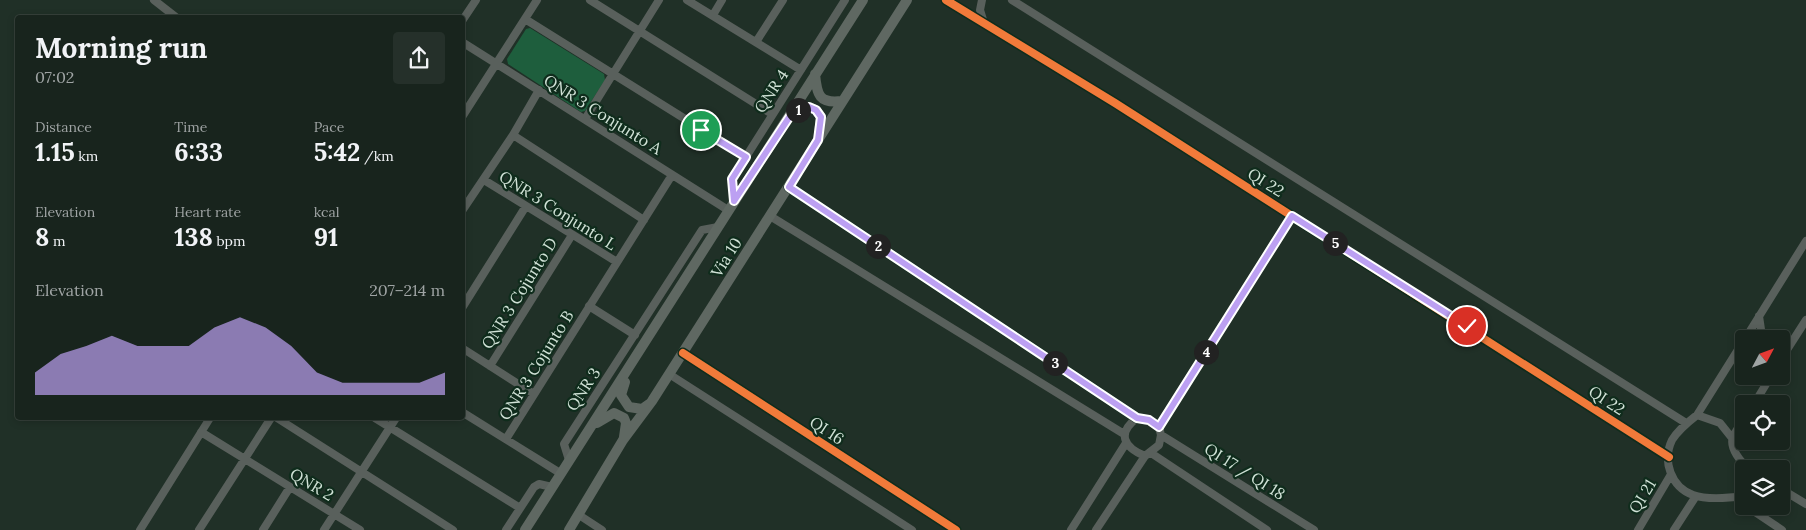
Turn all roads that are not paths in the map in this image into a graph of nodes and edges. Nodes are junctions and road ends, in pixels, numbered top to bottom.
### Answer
1 (154, 0) edge
2 (476, 0) edge
3 (537, 0) edge
4 (590, 0) edge
5 (659, 0) edge
6 (686, 0) edge
7 (722, 0) edge
8 (783, 0) edge
9 (845, 0) edge
10 (863, 0) edge
11 (907, 0) edge
12 (946, 0) edge
13 (982, 0) edge
14 (1012, 0) edge
15 (173, 15) edge
16 (713, 15) junction
17 (465, 16) edge
18 (525, 20) junction
19 (984, 23) junction
20 (640, 33) junction
21 (756, 42) junction
22 (465, 44) edge
23 (497, 63) junction
24 (801, 70) junction
25 (815, 74) junction
26 (613, 76) junction
27 (539, 90) junction
28 (842, 101) junction
29 (465, 112) edge
30 (792, 113) junction
31 (772, 114) junction
32 (585, 119) junction
33 (514, 135) junction
34 (818, 140) junction
35 (746, 157) junction
36 (672, 175) junction
37 (484, 180) junction
38 (789, 187) junction
39 (526, 206) junction
40 (731, 206) junction
41 (465, 207) edge
42 (770, 216) junction
43 (1292, 216) junction
44 (644, 220) junction
45 (718, 227) junction
46 (572, 235) junction
47 (1806, 241) edge
48 (617, 262) junction
49 (465, 303) edge
50 (589, 306) junction
51 (1759, 316) junction
52 (1806, 320) edge
53 (1750, 330) edge
54 (1761, 330) edge
55 (635, 336) junction
56 (1793, 340) junction
57 (1790, 341) edge
58 (1790, 345) edge
59 (465, 350) edge
60 (683, 353) junction
61 (1735, 354) edge
62 (636, 359) junction
63 (490, 366) junction
64 (670, 374) junction
65 (534, 394) junction
66 (652, 401) junction
67 (465, 414) edge
68 (1697, 415) junction
69 (1137, 418) junction
70 (209, 420) edge
71 (270, 420) edge
72 (280, 420) edge
73 (379, 420) edge
74 (394, 420) edge
75 (1686, 423) junction
76 (390, 426) junction
77 (591, 428) junction
78 (1160, 431) junction
79 (201, 432) junction
80 (1124, 434) junction
81 (1735, 434) edge
82 (506, 438) junction
83 (1732, 438) junction
84 (623, 440) junction
85 (1126, 442) junction
86 (1148, 454) junction
87 (1669, 457) junction
88 (244, 459) junction
89 (569, 460) junction
90 (1740, 460) edge
91 (362, 471) junction
92 (560, 473) junction
93 (1670, 476) junction
94 (290, 486) junction
95 (552, 487) junction
96 (1790, 494) edge
97 (1696, 496) junction
98 (1731, 497) junction
99 (1735, 497) edge
100 (1735, 500) edge
101 (1806, 504) edge
102 (520, 508) junction
103 (334, 514) junction
104 (578, 515) junction
105 (1759, 515) edge
106 (140, 530) edge
107 (199, 530) edge
108 (263, 530) edge
109 (324, 530) edge
110 (360, 530) edge
111 (453, 530) edge
112 (506, 530) edge
113 (525, 530) edge
114 (569, 530) edge
115 (602, 530) edge
116 (912, 530) edge
117 (956, 530) edge
118 (1071, 530) edge
119 (1096, 530) edge
120 (1267, 530) edge
121 (1314, 530) edge
122 (1638, 530) edge
123 (1674, 530) edge
124 (1782, 530) edge

1 - 15 street
2 - 17 street
3 - 18 street
4 - 20 street
5 - 20 street
6 - 16 street
7 - 16 street
8 - 21 street
9 - 24 street, QNR 4
10 - 25 main road, Via 10
11 - 28 main road, Via 10
12 - 19 street, QI 22
13 - 19 street
14 - 75 street
16 - 21 street
18 - 23 street
18 - 26 street
19 - 43 street, QI 22
20 - 26 street
20 - 31 street
21 - 24 street
22 - 23 street, QNR 3 Conjunto A
23 - 27 street, QNR 3 Conjunto A
23 - 29 street
24 - 31 street, QNR 4
25 - 28 main road
25 - 30 main road, Via 10
26 - 32 street
26 - 35 street
27 - 32 street, QNR 3 Conjunto A
27 - 33 street
28 - 34 main road, Via 10
30 - 34 main road
30 - 40 main road, Via 10
31 - 35 street, QNR 4
32 - 36 street, QNR 3 Conjunto A
33 - 37 street
33 - 44 street
34 - 38 main road, Via 10
35 - 40 street, QNR 4
36 - 40 street, QNR 3 Conjunto A
36 - 44 street, QNR 3 Cojunto B
37 - 39 street, QNR 3 Conjunto L
37 - 41 street
38 - 42 main road, Via 10
38 - 69 street
39 - 46 street, QNR 3 Conjunto L
39 - 49 street
40 - 45 main road, Via 10
42 - 60 main road, Via 10
42 - 80 street
43 - 78 street
43 - 87 street, QI 22
44 - 48 street, QNR 3 Cojunto B
45 - 55 street, QNR 3
45 - 62 main road, Via 10
46 - 48 street, QNR 3 Conjunto L
46 - 63 street, QNR 3 Cojunto D
47 - 51 street
48 - 50 street, QNR 3 Cojunto B
50 - 55 street
50 - 65 street, QNR 3 Cojunto B
51 - 53 street
51 - 54 street
52 - 56 street
55 - 89 street, QNR 3
56 - 57 street
56 - 58 street
59 - 63 street
60 - 64 main road, Via 10
60 - 117 street, QI 16
61 - 68 street
62 - 66 main road
62 - 77 main road, Via 10
63 - 65 street
64 - 66 main road, Via 10
64 - 116 street
65 - 82 street, QNR 3 Cojunto B
66 - 84 main road, Via 10
67 - 82 street
68 - 75 street
68 - 83 street
69 - 78 street
69 - 80 street
70 - 79 street
71 - 88 street
72 - 91 street
73 - 76 street
74 - 76 street, QNR 2
75 - 87 street
76 - 91 street, QNR 2
76 - 102 street
77 - 84 main road
77 - 89 main road, Via 10
78 - 86 street
78 - 121 street, QI 17 / QI 18
79 - 88 street, QNR 2
79 - 106 street
80 - 85 street
81 - 83 street
82 - 92 street
83 - 90 street
84 - 104 main road, Via 10
85 - 86 street
85 - 118 street
86 - 119 street
86 - 120 street
87 - 93 street
88 - 94 street, QNR 2
88 - 107 street
89 - 92 main road, Via 10
91 - 103 street, QNR 2
91 - 111 street
92 - 95 main road, Via 10
93 - 97 street
93 - 122 street, QI 21
94 - 103 street, QNR 2
94 - 108 street
95 - 102 street
95 - 113 main road, Via 10
96 - 101 street
97 - 98 street
97 - 123 street
98 - 99 street
98 - 100 street
102 - 112 street
103 - 109 street
103 - 110 street
104 - 114 main road, Via 10
104 - 115 street
105 - 124 street

